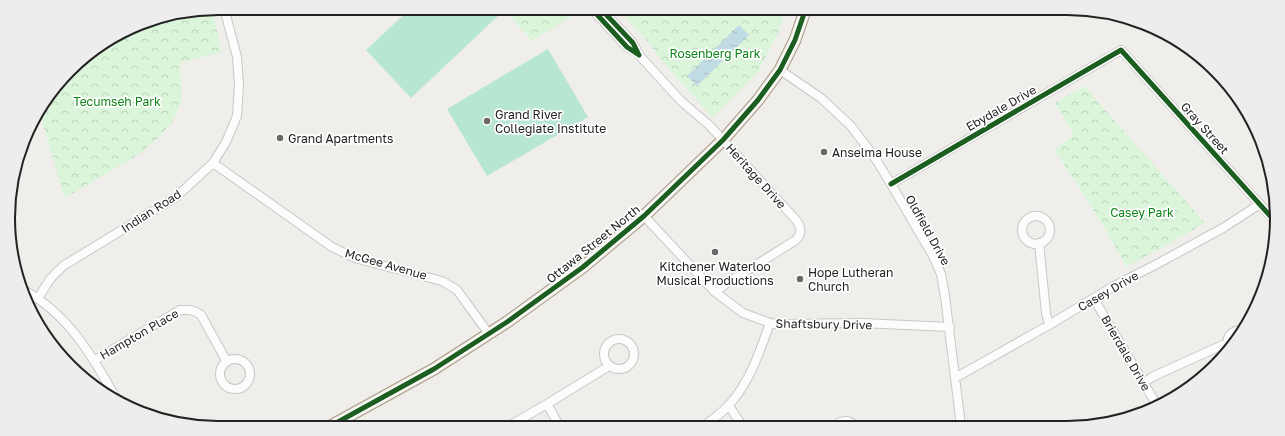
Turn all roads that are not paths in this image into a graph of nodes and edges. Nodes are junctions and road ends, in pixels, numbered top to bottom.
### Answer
1 (226, 15) edge
2 (597, 15) edge
3 (607, 15) edge
4 (804, 15) edge
5 (1121, 50) joint
6 (639, 55) junction
7 (780, 70) junction
8 (723, 140) junction
9 (213, 163) junction
10 (891, 184) junction
11 (1260, 204) junction
12 (644, 216) junction
13 (1270, 216) edge
14 (1039, 243) dead end
15 (715, 292) junction
16 (29, 293) edge
17 (38, 298) junction
18 (1094, 299) junction
19 (770, 323) junction
20 (1049, 325) junction
21 (950, 327) junction
22 (1236, 331) edge
23 (489, 334) junction
24 (1227, 343) edge
25 (1224, 347) edge
26 (95, 360) junction
27 (227, 362) dead end
28 (609, 366) dead end
29 (955, 378) junction
30 (1143, 383) junction
31 (112, 392) edge
32 (1154, 401) edge
33 (546, 404) junction
34 (729, 406) junction
35 (340, 421) edge
36 (517, 421) edge
37 (556, 421) edge
38 (710, 421) edge
39 (739, 421) edge
40 (960, 421) edge

1 - 9 street, Indian Road
2 - 6 street, Heritage Drive
3 - 6 street, Heritage Drive
4 - 7 main road, Ottawa Street North
5 - 10 street, Ebydale Drive
5 - 11 street, Gray Street
6 - 8 street, Heritage Drive
7 - 8 main road, Ottawa Street North
7 - 10 street, Oldfield Drive
8 - 12 main road, Ottawa Street North
8 - 15 street, Heritage Drive
9 - 17 street, Indian Road
9 - 23 street, McGee Avenue
10 - 21 street, Oldfield Drive
11 - 13 street, Gray Street
11 - 18 street, Casey Drive
12 - 15 street, Shaftsbury Drive
12 - 23 main road, Ottawa Street North
14 - 20 street
15 - 19 street, Shaftsbury Drive
16 - 17 street
17 - 26 street
18 - 20 street, Casey Drive
18 - 30 street, Brierdale Drive
19 - 21 street, Shaftsbury Drive
19 - 34 street
20 - 29 street, Casey Drive
21 - 29 street, Oldfield Drive
22 - 24 street
23 - 35 main road, Ottawa Street North
25 - 30 street
26 - 27 street, Hampton Place
26 - 31 street
28 - 33 street
29 - 40 street, Oldfield Drive
30 - 32 street, Brierdale Drive
33 - 36 street
33 - 37 street
34 - 38 street
34 - 39 street

